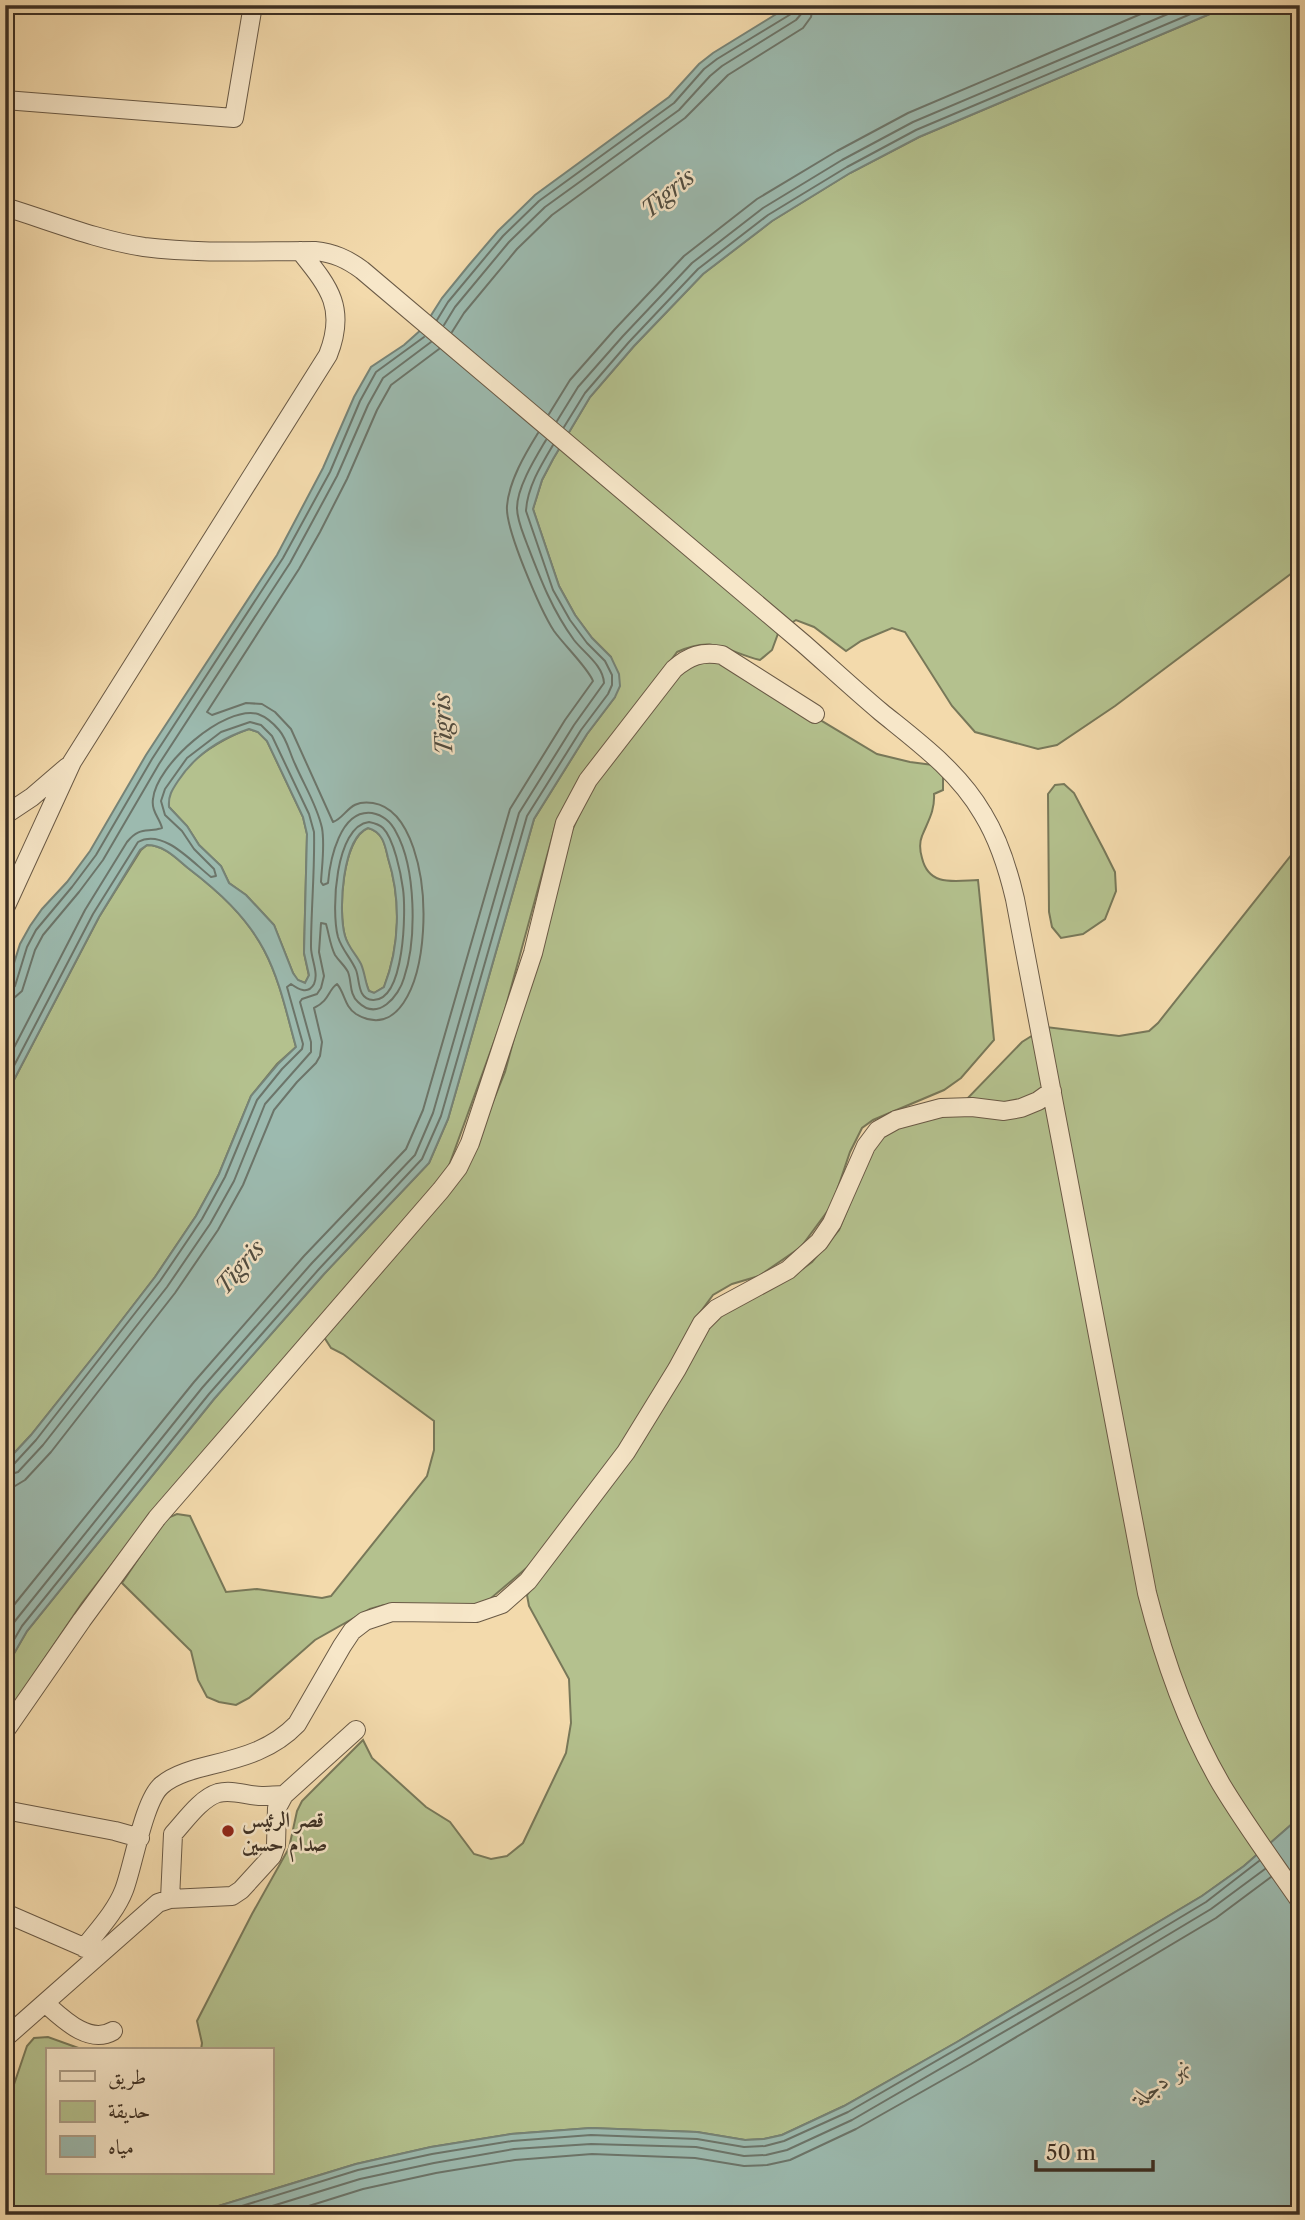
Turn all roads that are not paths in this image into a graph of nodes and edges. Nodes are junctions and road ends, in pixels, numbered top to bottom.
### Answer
1 (254, 5) edge
2 (5, 100) edge
3 (5, 207) edge
4 (300, 251) junction
5 (815, 714) dead end
6 (72, 762) junction
7 (5, 815) edge
8 (5, 908) edge
9 (1052, 1091) junction
10 (356, 1730) dead end
11 (5, 1731) edge
12 (284, 1795) junction
13 (5, 1810) edge
14 (140, 1838) junction
15 (170, 1899) junction
16 (1300, 1901) edge
17 (5, 1913) edge
18 (92, 1951) junction
19 (46, 2004) junction
20 (113, 2031) dead end
21 (5, 2038) edge

1 - 2 street
3 - 4 street
4 - 6 street
4 - 9 street
5 - 11 street
6 - 7 street
6 - 8 street
9 - 14 street
9 - 16 street
10 - 12 street
12 - 15 street
12 - 15 street
13 - 14 street
14 - 18 street
15 - 18 street
17 - 18 street
18 - 19 street
19 - 20 street
19 - 21 street

